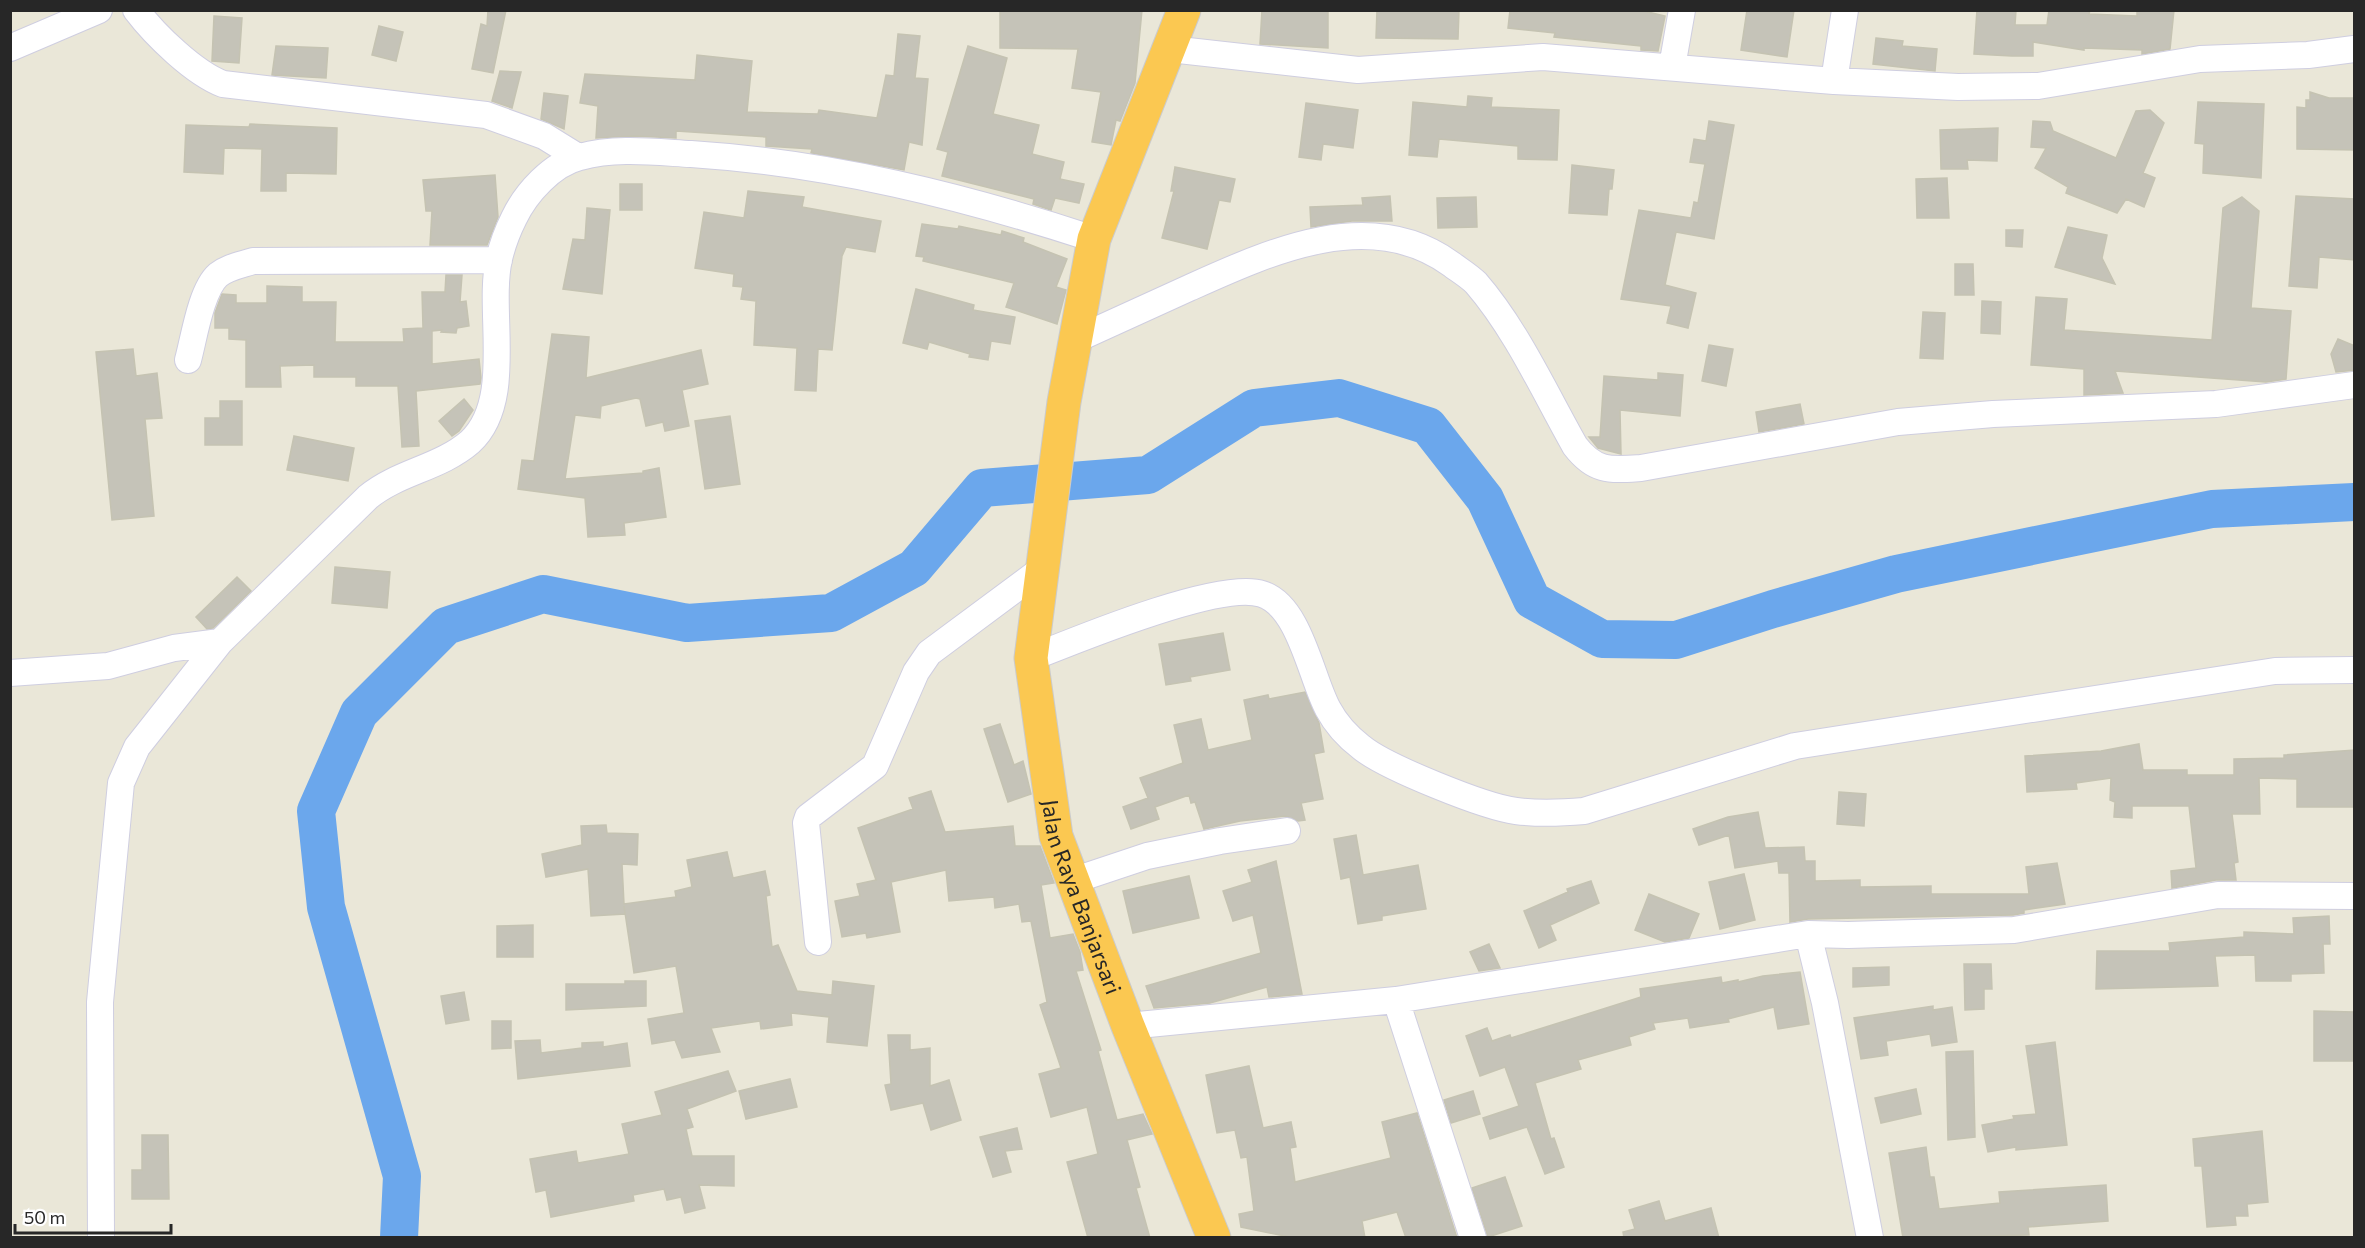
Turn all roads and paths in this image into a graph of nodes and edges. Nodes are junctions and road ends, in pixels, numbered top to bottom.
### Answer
1 (99, 10) edge
2 (136, 10) edge
3 (1184, 10) edge
4 (1682, 10) edge
5 (1845, 10) edge
6 (10, 48) edge
7 (1170, 49) junction
8 (2355, 49) edge
9 (1672, 67) junction
10 (1834, 81) junction
11 (578, 157) junction
12 (1094, 239) junction
13 (499, 260) junction
14 (1077, 339) junction
15 (188, 360) dead end
16 (2355, 386) edge
17 (1044, 554) junction
18 (220, 642) junction
19 (1032, 658) junction
20 (2355, 670) edge
21 (10, 673) edge
22 (1287, 831) dead end
23 (1072, 880) junction
24 (2355, 896) edge
25 (1808, 934) junction
26 (818, 942) dead end
27 (1396, 1000) junction
28 (1128, 1026) junction
29 (101, 1238) edge
30 (1214, 1238) edge
31 (1473, 1238) edge
32 (1870, 1238) edge

1 - 6 street
2 - 11 street
3 - 7 highway, Jalan Raya Banjarsari
4 - 9 street
5 - 10 street
7 - 9 street
7 - 12 highway, Jalan Raya Banjarsari
8 - 10 street
9 - 10 street
11 - 12 street
11 - 13 street
12 - 14 highway, Jalan Raya Banjarsari
13 - 15 street
13 - 18 street
14 - 16 street
14 - 17 highway, Jalan Raya Banjarsari
17 - 19 highway, Jalan Raya Banjarsari
17 - 26 street
18 - 21 street
18 - 29 street
19 - 20 street
19 - 23 highway, Jalan Raya Banjarsari
22 - 23 street
23 - 28 highway, Jalan Raya Banjarsari
24 - 25 street
25 - 27 street
25 - 32 street
27 - 28 street
27 - 31 street
28 - 30 highway, Jalan Raya Banjarsari

